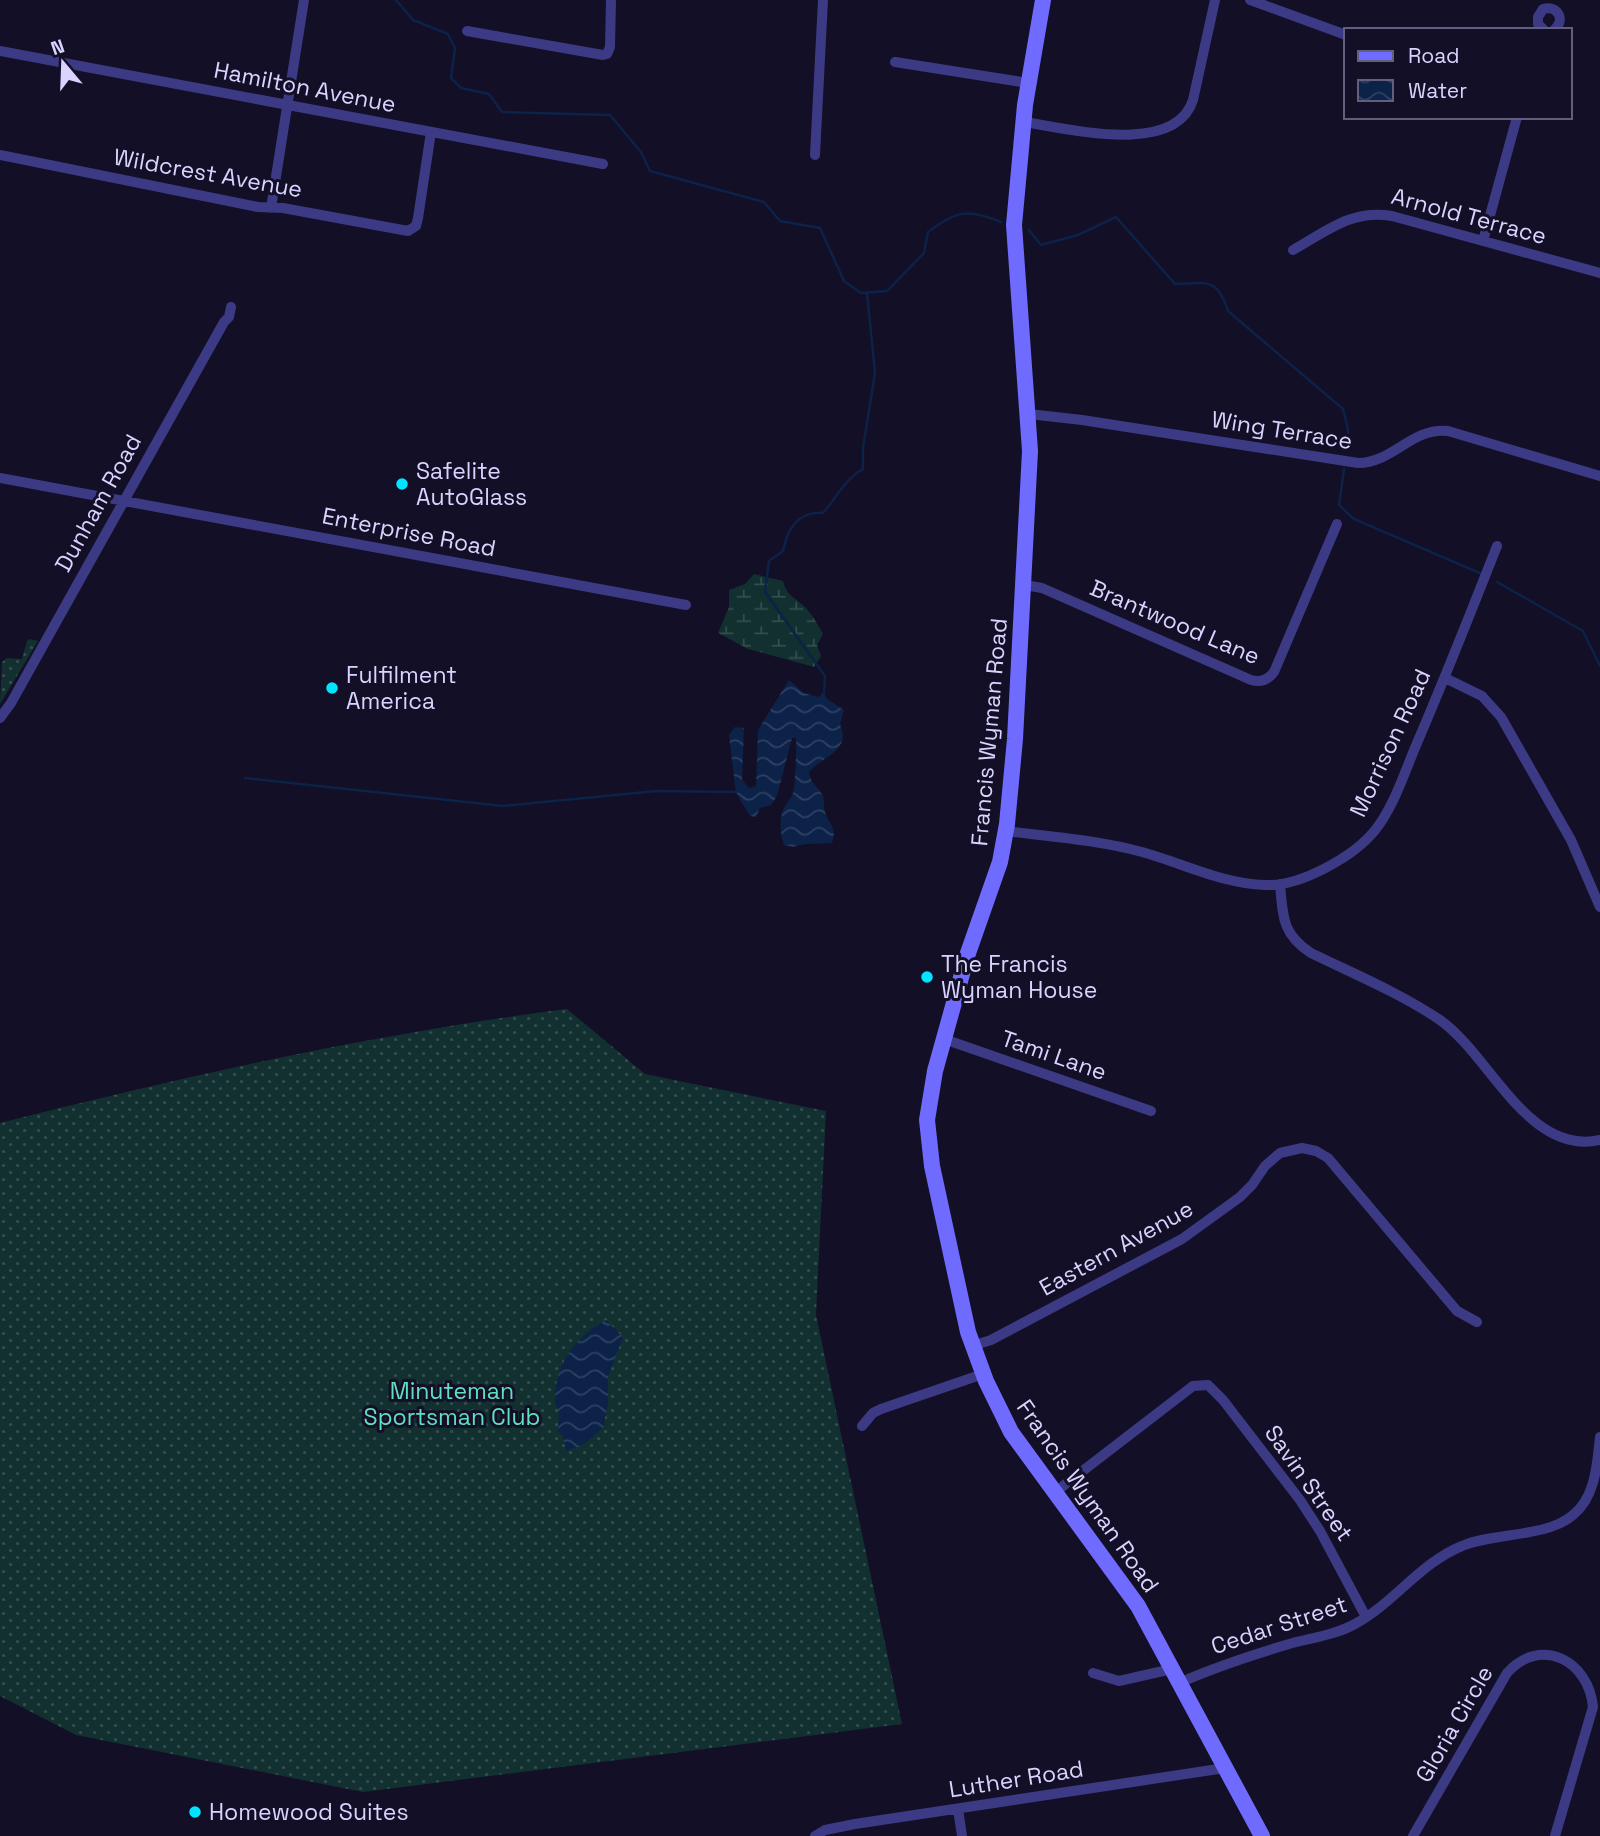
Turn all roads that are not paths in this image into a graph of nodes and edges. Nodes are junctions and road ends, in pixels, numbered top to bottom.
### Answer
1 (304, 0) edge
2 (611, 0) edge
3 (822, 0) edge
4 (1043, 0) edge
5 (1215, 0) edge
6 (1250, 0) edge
7 (1541, 28) edge
8 (1556, 28) edge
9 (467, 31) dead end
10 (1344, 34) edge
11 (0, 51) edge
12 (895, 62) dead end
13 (1028, 83) junction
14 (288, 105) junction
15 (1516, 119) edge
16 (1024, 122) junction
17 (431, 132) junction
18 (0, 155) edge
19 (815, 155) dead end
20 (603, 164) dead end
21 (271, 208) junction
22 (1483, 241) junction
23 (1293, 250) dead end
24 (1600, 273) edge
25 (231, 307) dead end
26 (1029, 414) junction
27 (1600, 476) edge
28 (0, 478) edge
29 (124, 500) junction
30 (1337, 524) dead end
31 (1497, 547) dead end
32 (1025, 585) junction
33 (686, 605) dead end
34 (1445, 678) junction
35 (0, 718) edge
36 (1006, 831) junction
37 (1280, 884) junction
38 (1600, 907) edge
39 (944, 1039) junction
40 (1151, 1111) dead end
41 (1600, 1140) edge
42 (1478, 1322) dead end
43 (972, 1346) junction
44 (983, 1374) junction
45 (862, 1426) dead end
46 (1600, 1437) edge
47 (1054, 1493) junction
48 (1366, 1617) junction
49 (1093, 1672) dead end
50 (1176, 1676) junction
51 (1225, 1768) junction
52 (958, 1809) junction
53 (815, 1836) edge
54 (962, 1836) edge
55 (1262, 1836) edge
56 (1413, 1836) edge
57 (1555, 1836) edge

1 - 14 street
2 - 9 street
3 - 19 street
4 - 13 main road, Francis Wyman Road
5 - 16 street
6 - 10 street
7 - 8 street
11 - 14 street, Hamilton Avenue
12 - 13 street
13 - 16 main road, Francis Wyman Road
14 - 17 street, Hamilton Avenue
14 - 21 street
15 - 22 street
16 - 26 main road, Francis Wyman Road
17 - 20 street, Hamilton Avenue
17 - 21 street, Wildcrest Avenue
18 - 21 street, Wildcrest Avenue
22 - 23 street, Arnold Terrace
22 - 24 street, Arnold Terrace
25 - 29 street, Dunham Road
26 - 27 street, Wing Terrace
26 - 32 main road, Francis Wyman Road
28 - 29 street, Enterprise Road
29 - 33 street, Enterprise Road
29 - 35 street, Dunham Road
30 - 32 street, Brantwood Lane
31 - 34 street, Morrison Road
32 - 36 main road, Francis Wyman Road
34 - 37 street, Morrison Road
34 - 38 street
36 - 37 street, Morrison Road
36 - 39 main road, Francis Wyman Road
37 - 41 street
39 - 40 street, Tami Lane
39 - 43 main road, Francis Wyman Road
42 - 43 street, Eastern Avenue
43 - 44 main road, Francis Wyman Road
44 - 45 street
44 - 47 main road, Francis Wyman Road
46 - 48 street, Cedar Street
47 - 48 street, Savin Street
47 - 50 main road, Francis Wyman Road
48 - 50 street, Cedar Street
49 - 50 street, Cedar Street
50 - 51 main road, Francis Wyman Road
51 - 52 street, Luther Road
51 - 55 main road, Francis Wyman Road
52 - 53 street, Luther Road
52 - 54 street
56 - 57 street, Gloria Circle

